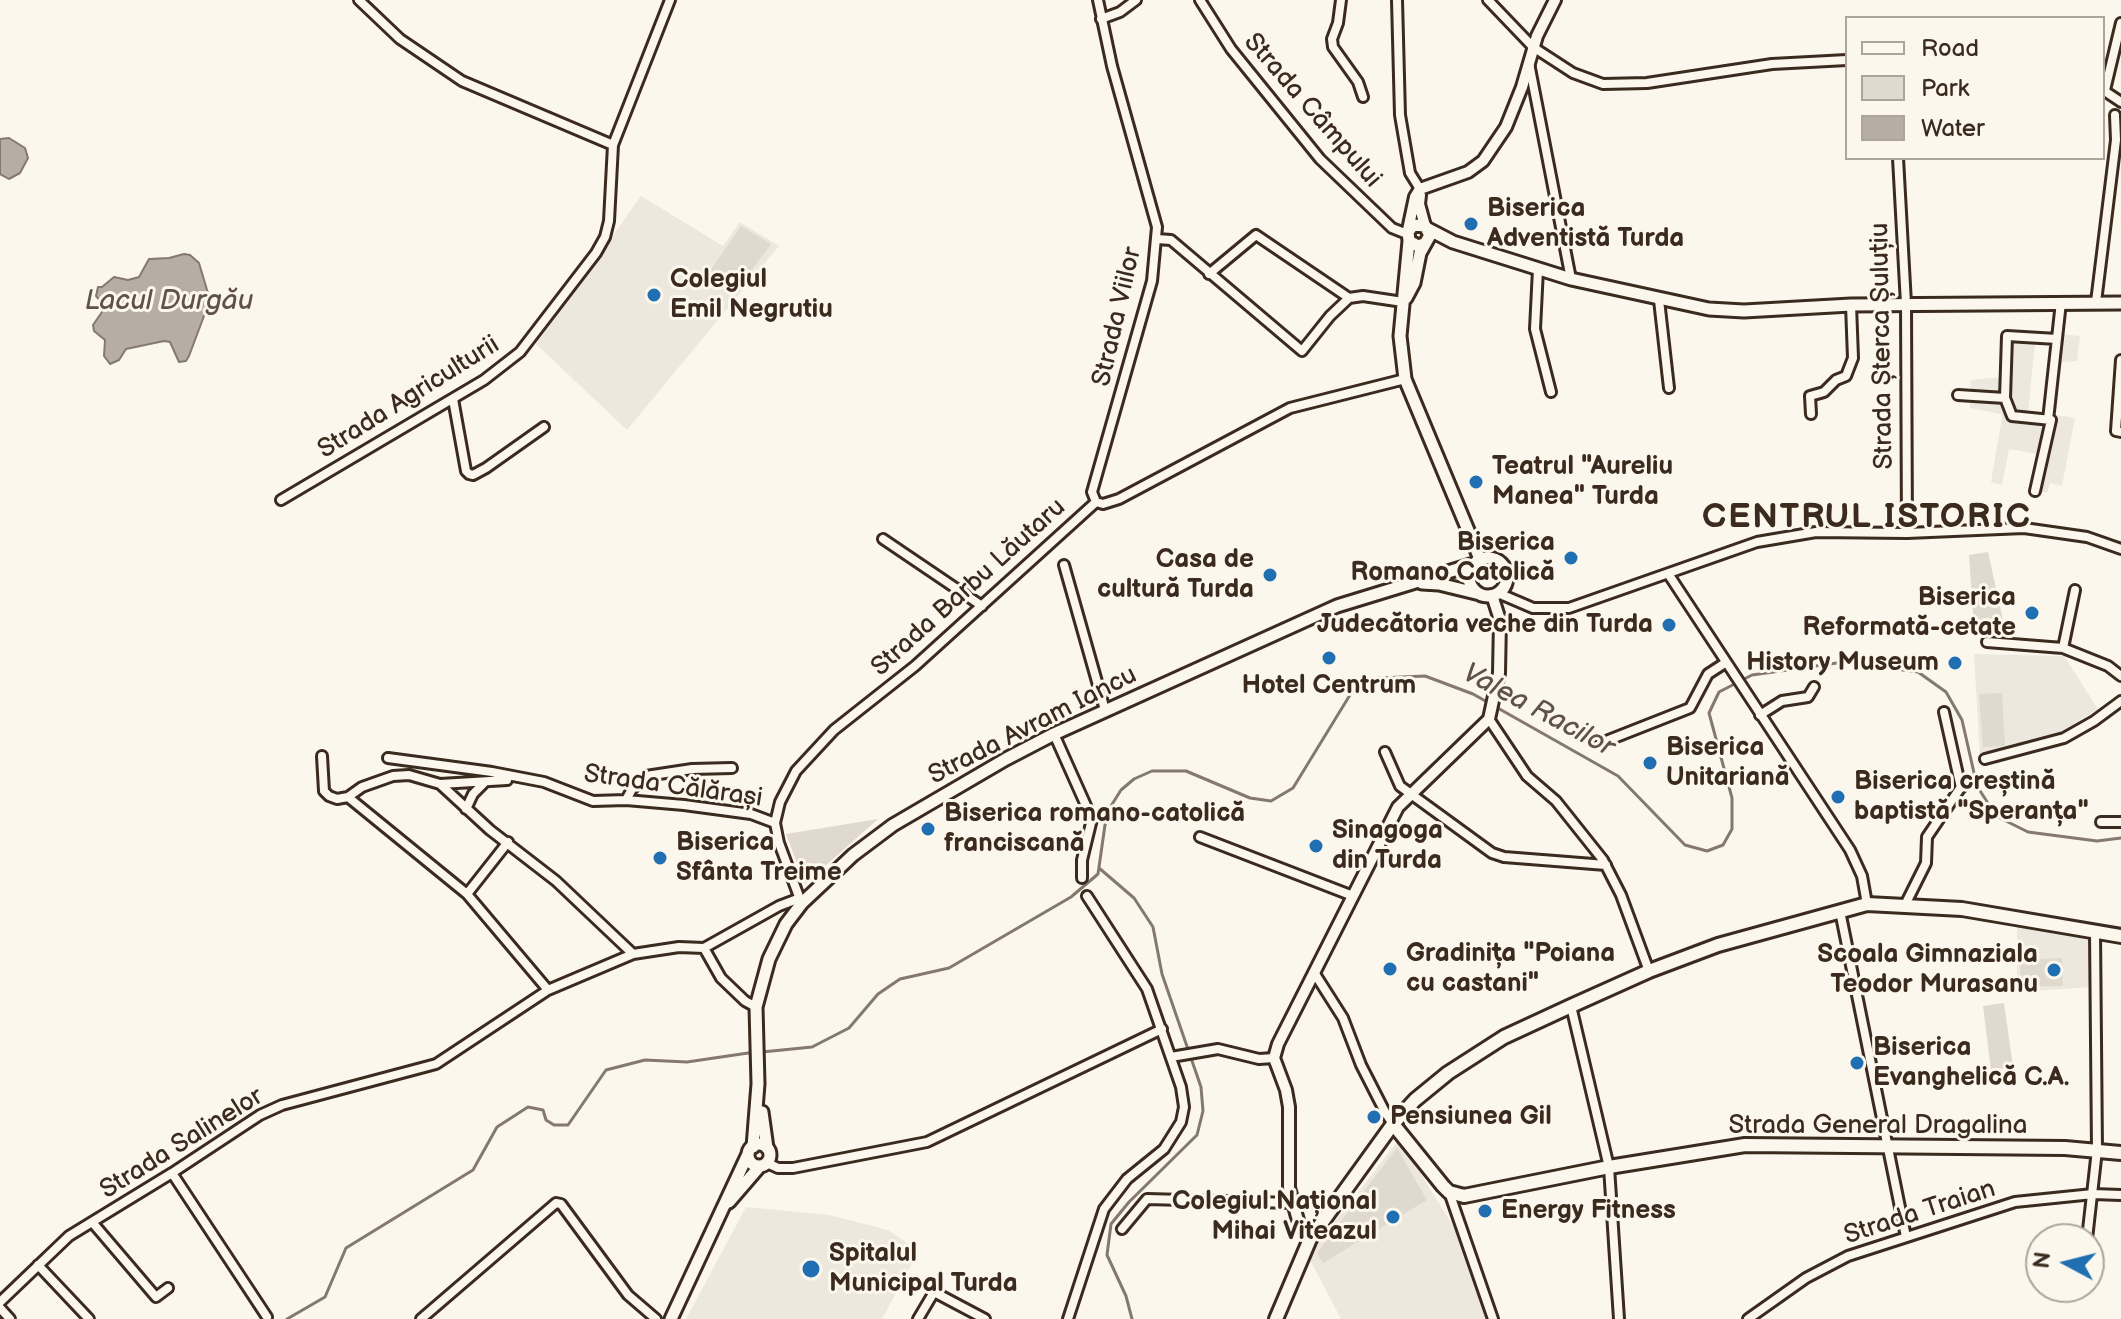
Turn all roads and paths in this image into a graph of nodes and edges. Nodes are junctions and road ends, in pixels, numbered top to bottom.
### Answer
1 (359, 0) edge
2 (670, 0) edge
3 (1098, 0) edge
4 (1136, 0) edge
5 (1200, 0) edge
6 (1341, 0) edge
7 (1397, 0) edge
8 (1488, 0) edge
9 (1555, 0) edge
10 (1101, 19) junction
11 (2121, 23) edge
12 (1533, 47) junction
13 (1845, 60) edge
14 (1529, 62) junction
15 (2105, 86) edge
16 (1363, 97) dead end
17 (2115, 115) dead end
18 (613, 145) junction
19 (1898, 160) edge
20 (1420, 189) junction
21 (1426, 227) junction
22 (1408, 235) junction
23 (1157, 239) junction
24 (1424, 244) junction
25 (1538, 269) junction
26 (1209, 274) junction
27 (1571, 279) junction
28 (1349, 298) junction
29 (1659, 300) junction
30 (1403, 302) junction
31 (2061, 302) junction
32 (2096, 302) junction
33 (1906, 304) junction
34 (1851, 305) junction
35 (2119, 306) edge
36 (2057, 339) junction
37 (2121, 360) edge
38 (1405, 379) junction
39 (1669, 388) dead end
40 (1551, 392) dead end
41 (1958, 395) dead end
42 (2005, 398) junction
43 (453, 399) junction
44 (1811, 414) dead end
45 (2048, 420) junction
46 (544, 427) dead end
47 (2121, 432) edge
48 (2035, 491) dead end
49 (281, 500) dead end
50 (1096, 502) junction
51 (1907, 533) junction
52 (883, 539) dead end
53 (2121, 549) edge
54 (1477, 562) junction
55 (1064, 565) dead end
56 (1669, 575) junction
57 (1413, 582) junction
58 (2075, 590) dead end
59 (1490, 594) junction
60 (982, 606) junction
61 (1987, 642) dead end
62 (2063, 648) junction
63 (1727, 665) junction
64 (2121, 676) edge
65 (1814, 687) dead end
66 (2121, 701) edge
67 (1105, 710) junction
68 (1944, 712) dead end
69 (1760, 715) junction
70 (1490, 717) junction
71 (1054, 734) junction
72 (1601, 743) dead end
73 (1385, 752) dead end
74 (322, 756) dead end
75 (388, 758) dead end
76 (1985, 759) dead end
77 (732, 768) dead end
78 (519, 778) junction
79 (484, 782) junction
80 (440, 784) junction
81 (1410, 794) junction
82 (348, 797) junction
83 (626, 800) junction
84 (466, 809) junction
85 (2101, 822) dead end
86 (2121, 822) edge
87 (775, 823) junction
88 (1200, 837) dead end
89 (508, 842) junction
90 (1589, 843) junction
91 (1580, 863) junction
92 (1606, 865) junction
93 (1082, 878) dead end
94 (467, 894) junction
95 (1087, 896) dead end
96 (1353, 896) junction
97 (801, 900) junction
98 (1867, 904) junction
99 (1905, 905) junction
100 (1840, 911) junction
101 (2095, 932) junction
102 (2121, 936) edge
103 (704, 948) junction
104 (633, 954) junction
105 (1649, 971) junction
106 (1315, 974) junction
107 (548, 990) junction
108 (1571, 1006) junction
109 (756, 1007) junction
110 (1162, 1029) junction
111 (1171, 1057) junction
112 (1274, 1058) junction
113 (758, 1084) junction
114 (1393, 1124) junction
115 (1886, 1145) junction
116 (767, 1148) junction
117 (750, 1150) junction
118 (2097, 1150) junction
119 (2121, 1153) edge
120 (763, 1164) junction
121 (1609, 1167) junction
122 (172, 1173) junction
123 (1449, 1192) junction
124 (2093, 1194) junction
125 (2121, 1195) edge
126 (1292, 1203) junction
127 (725, 1205) junction
128 (92, 1222) junction
129 (2089, 1223) edge
130 (1122, 1229) dead end
131 (1906, 1237) junction
132 (1310, 1239) junction
133 (38, 1265) junction
134 (168, 1288) dead end
135 (0, 1302) edge
136 (0, 1308) edge
137 (267, 1317) dead end
138 (10, 1319) edge
139 (89, 1319) edge
140 (421, 1319) edge
141 (656, 1319) edge
142 (671, 1319) edge
143 (918, 1319) edge
144 (985, 1319) edge
145 (1068, 1319) edge
146 (1276, 1319) edge
147 (1493, 1319) edge
148 (1619, 1319) edge
149 (1748, 1319) edge

1 - 18 street
2 - 18 street, Strada Agriculturii
3 - 10 street, Strada Viilor
4 - 10 street
5 - 22 street, Strada Câmpului
6 - 16 street
7 - 20 street
8 - 12 street
9 - 12 street
10 - 23 street, Strada Viilor
11 - 15 street
12 - 13 street
12 - 14 street
14 - 20 street
14 - 27 street
17 - 32 street
18 - 43 street, Strada Agriculturii
19 - 33 street, Strada Șterca Șuluțiu
20 - 21 street
20 - 22 street
21 - 22 main road
21 - 24 main road
21 - 25 main road
22 - 24 main road
22 - 30 main road
23 - 26 street
23 - 50 street, Strada Viilor
24 - 30 main road
25 - 27 main road
25 - 40 street
26 - 28 street
26 - 28 street
27 - 29 main road
28 - 30 street
29 - 34 main road
29 - 39 street
30 - 38 main road
31 - 32 main road
31 - 33 main road
31 - 36 street
32 - 35 main road
33 - 34 main road
33 - 51 street, Strada Șterca Șuluțiu
34 - 44 street
36 - 42 street
36 - 45 street
37 - 47 street
38 - 50 street, Strada Barbu Lăutaru
38 - 54 main road
41 - 42 street
42 - 45 street
43 - 46 street
43 - 49 street, Strada Agriculturii
45 - 48 street
50 - 60 street, Strada Barbu Lăutaru
51 - 53 street
51 - 56 street
52 - 60 street
54 - 57 main road, Strada Avram Iancu
54 - 59 main road
54 - 59 main road
55 - 67 street
56 - 59 street
56 - 63 street
57 - 59 main road, Strada Avram Iancu
57 - 67 main road, Strada Avram Iancu
58 - 62 street
59 - 70 street
60 - 87 street, Strada Barbu Lăutaru
61 - 62 street
62 - 64 street
63 - 69 street
63 - 72 street
65 - 69 street
66 - 76 street
67 - 71 main road, Strada Avram Iancu
68 - 99 street
69 - 98 street
70 - 81 street
70 - 90 street
71 - 93 street
71 - 97 main road, Strada Avram Iancu
73 - 81 street
74 - 82 street
75 - 78 street, Strada Călărași
77 - 83 street
78 - 79 street, Strada Călărași
78 - 83 street, Strada Călărași
79 - 80 street, Strada Călărași
79 - 84 street
80 - 82 street, Strada Călărași
80 - 84 street
81 - 91 street
81 - 96 street
82 - 94 street
83 - 87 street, Strada Călărași
84 - 89 street
85 - 86 street
87 - 97 street
88 - 96 street
89 - 94 street
89 - 104 street
90 - 91 street
90 - 92 street
91 - 92 street
92 - 105 street
94 - 107 street
95 - 110 street
96 - 106 street
97 - 103 street, Strada Salinelor
97 - 109 main road, Strada Avram Iancu
98 - 99 main road
98 - 100 main road
99 - 101 main road
100 - 105 main road
100 - 115 street
101 - 102 main road
101 - 118 street
103 - 104 street, Strada Salinelor
103 - 109 street
104 - 107 street, Strada Salinelor
105 - 108 main road
106 - 112 street
106 - 114 street
107 - 122 street, Strada Salinelor
108 - 114 main road
108 - 121 street
109 - 113 main road, Strada Avram Iancu
110 - 111 street
110 - 120 street
111 - 112 street
111 - 145 street
112 - 126 street
113 - 116 main road
113 - 117 main road
114 - 123 main road
114 - 132 main road
115 - 118 main road, Strada General Dragalina
115 - 121 main road, Strada General Dragalina
115 - 131 street
116 - 117 main road
116 - 120 main road
117 - 120 main road
117 - 127 main road
118 - 119 main road, Strada General Dragalina
118 - 124 street
120 - 127 main road
121 - 123 main road, Strada General Dragalina
121 - 148 street
122 - 128 street, Strada Salinelor
122 - 137 street
123 - 147 street
124 - 125 street, Strada Traian
124 - 129 street
124 - 131 street, Strada Traian
126 - 130 street
126 - 132 street
127 - 142 main road
128 - 133 street, Strada Salinelor
128 - 134 street
131 - 149 street, Strada Traian
132 - 146 main road
133 - 135 street, Strada Salinelor
133 - 139 street
136 - 138 street
140 - 141 street
143 - 144 street

